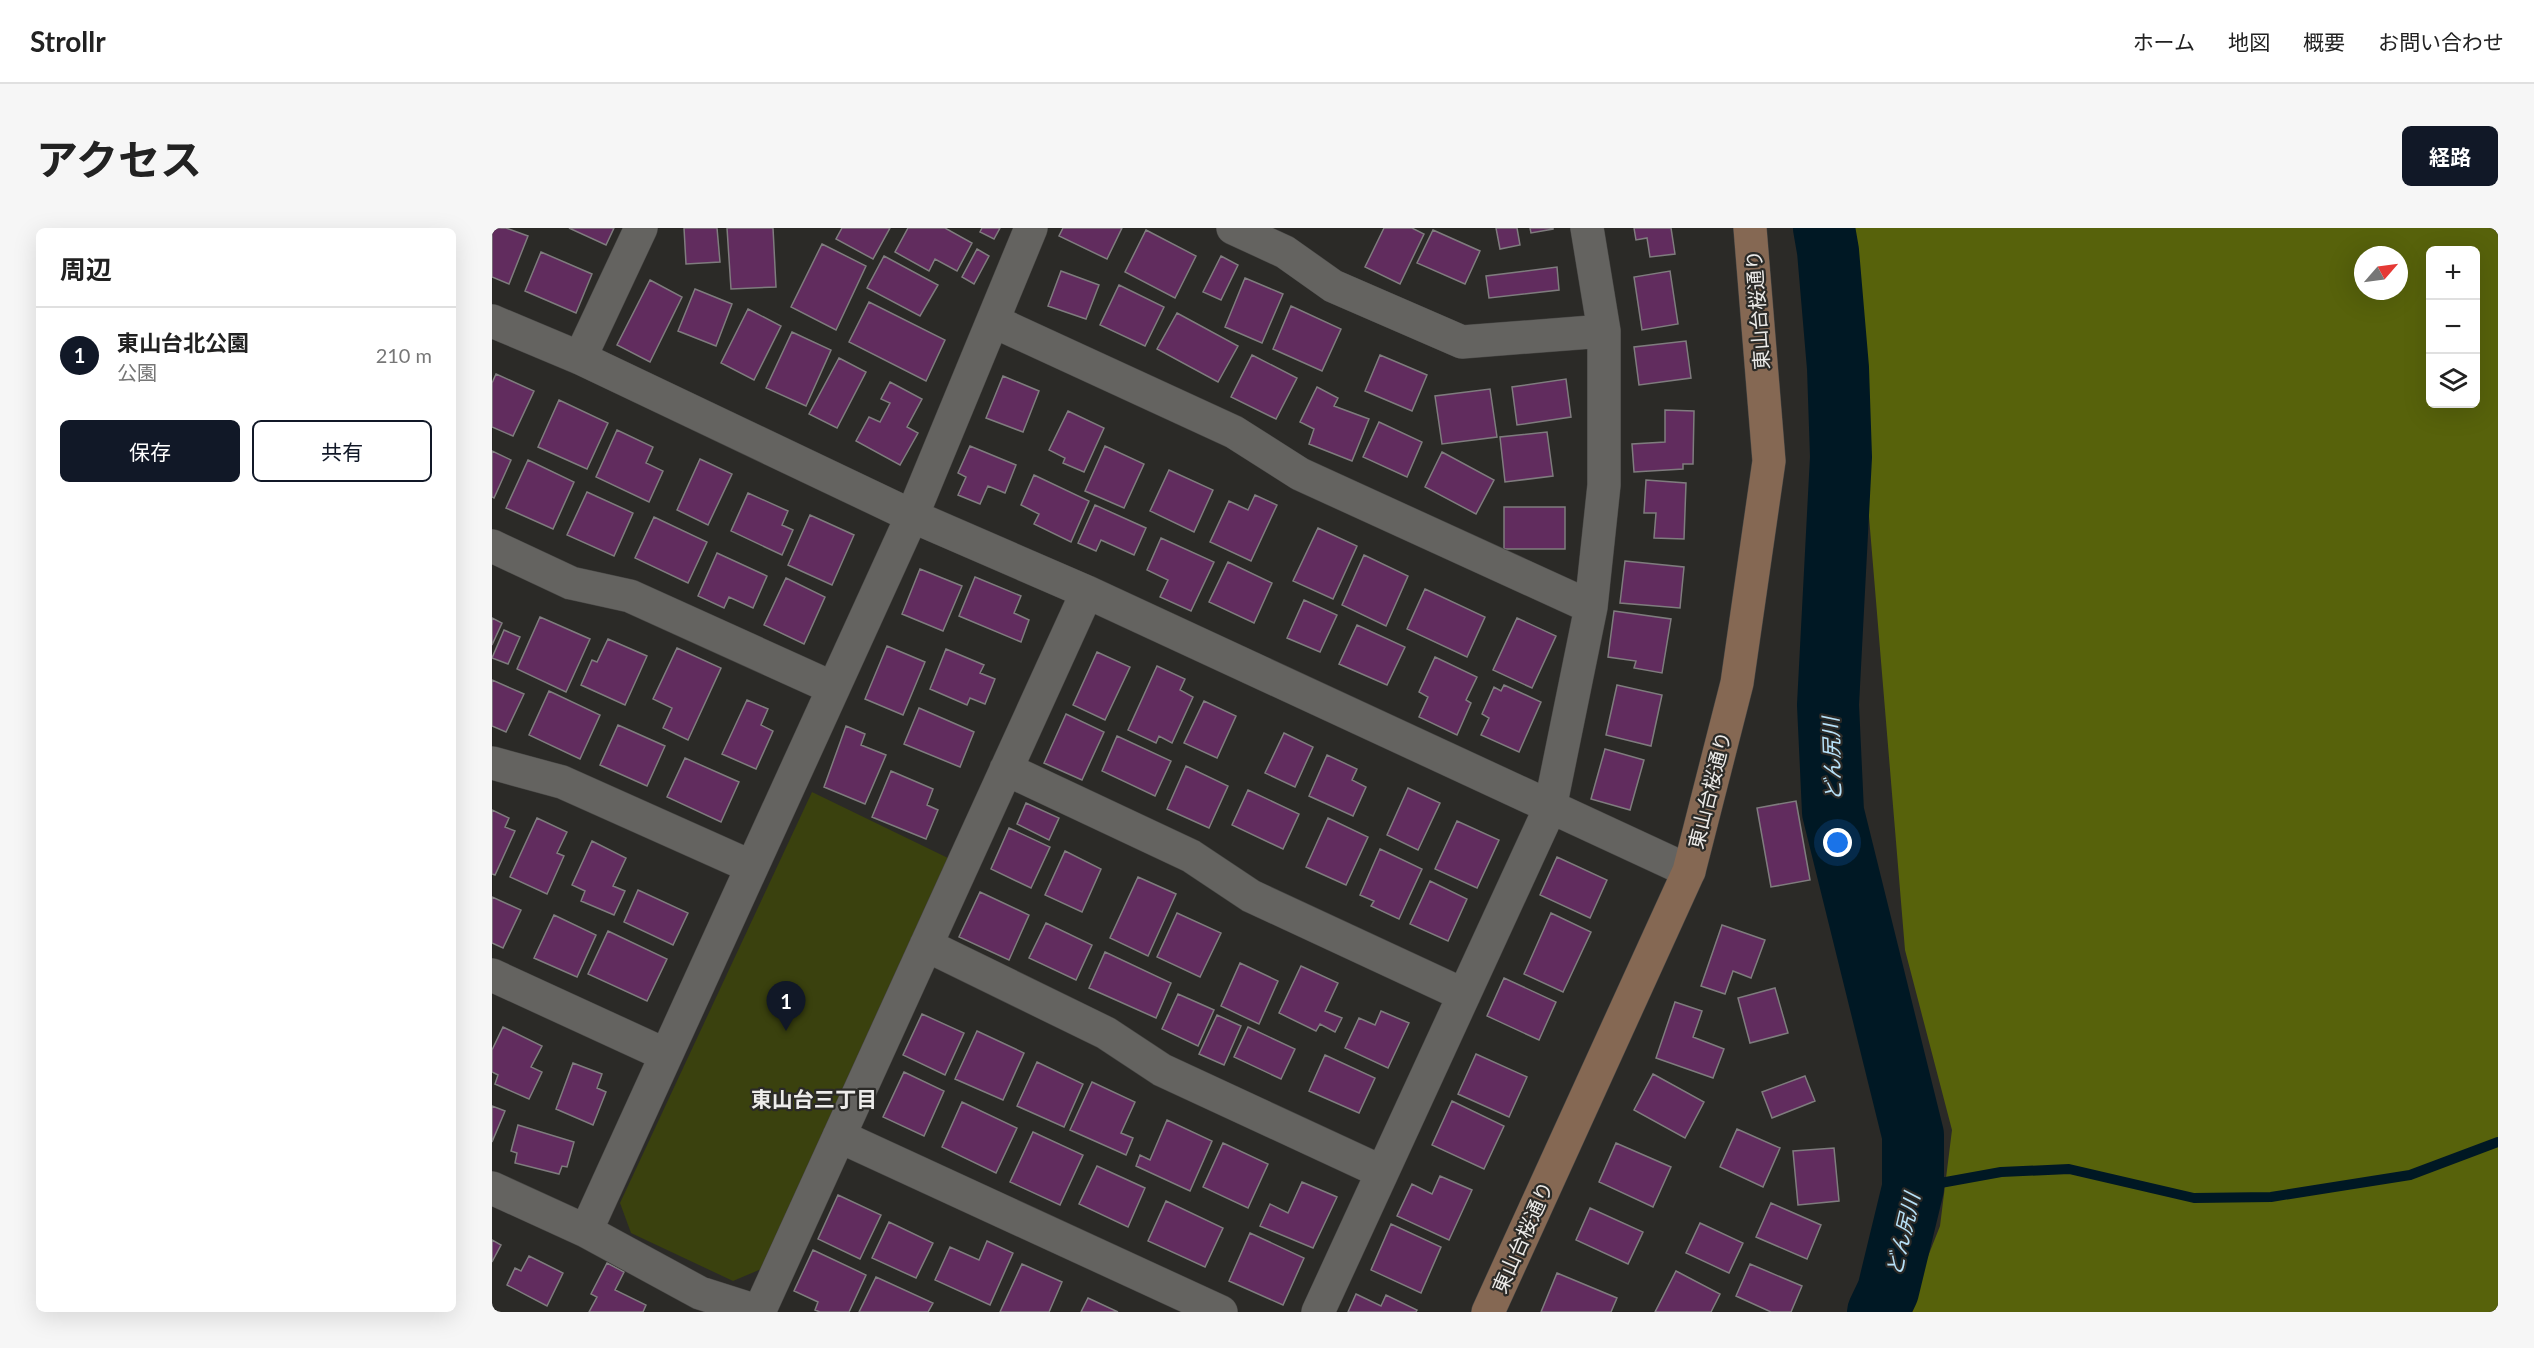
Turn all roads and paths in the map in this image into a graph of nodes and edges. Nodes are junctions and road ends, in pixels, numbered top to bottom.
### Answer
1 (641, 228) edge
2 (1031, 228) edge
3 (1233, 228) edge
4 (1587, 228) edge
5 (1750, 228) edge
6 (492, 321) edge
7 (993, 321) junction
8 (1604, 331) junction
9 (580, 358) junction
10 (912, 516) junction
11 (492, 546) edge
12 (1087, 592) junction
13 (1591, 607) junction
14 (833, 688) junction
15 (492, 763) edge
16 (1006, 769) junction
17 (1550, 808) junction
18 (752, 867) junction
19 (1689, 870) junction
20 (926, 945) junction
21 (492, 975) edge
22 (1464, 995) junction
23 (666, 1055) junction
24 (839, 1136) junction
25 (1382, 1172) junction
26 (492, 1188) edge
27 (586, 1231) junction
28 (696, 1302) edge
29 (759, 1312) edge
30 (1221, 1312) edge
31 (1318, 1312) edge
32 (1488, 1312) edge

1 - 9 street
2 - 7 street
3 - 8 street
4 - 8 street
5 - 19 street, 東山台桜通り
6 - 9 street
7 - 10 street
7 - 13 street
8 - 13 street
9 - 10 street
10 - 12 street
10 - 14 street
11 - 14 street
12 - 16 street
12 - 17 street
13 - 17 street
14 - 18 street
15 - 18 street
16 - 20 street
16 - 22 street
17 - 19 street
17 - 22 street
18 - 23 street
19 - 32 street, 東山台桜通り
20 - 24 street
20 - 25 street
21 - 23 street
22 - 25 street
23 - 27 street
24 - 29 street
24 - 30 street
25 - 31 street
26 - 27 street
27 - 28 street
28 - 29 street

